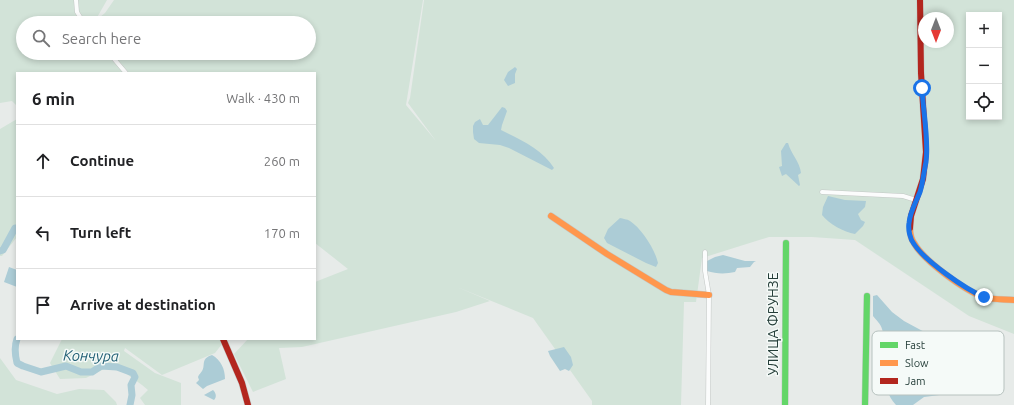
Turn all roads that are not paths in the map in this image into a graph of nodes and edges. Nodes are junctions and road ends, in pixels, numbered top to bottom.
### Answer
1 (76, 0) edge
2 (920, 0) edge
3 (80, 16) edge
4 (115, 60) edge
5 (125, 72) edge
6 (822, 192) dead end
7 (916, 200) junction
8 (551, 216) dead end
9 (786, 243) dead end
10 (705, 252) dead end
11 (709, 296) junction
12 (867, 296) dead end
13 (1014, 300) edge
14 (223, 340) edge
15 (248, 405) edge
16 (708, 405) edge
17 (785, 405) edge
18 (865, 405) edge

1 - 3 street
2 - 7 street
4 - 5 street
6 - 7 street
7 - 13 street
8 - 11 street
9 - 17 street, УЛИЦА ФРУНЗЕ
10 - 11 street
11 - 16 street
12 - 18 street
14 - 15 street

